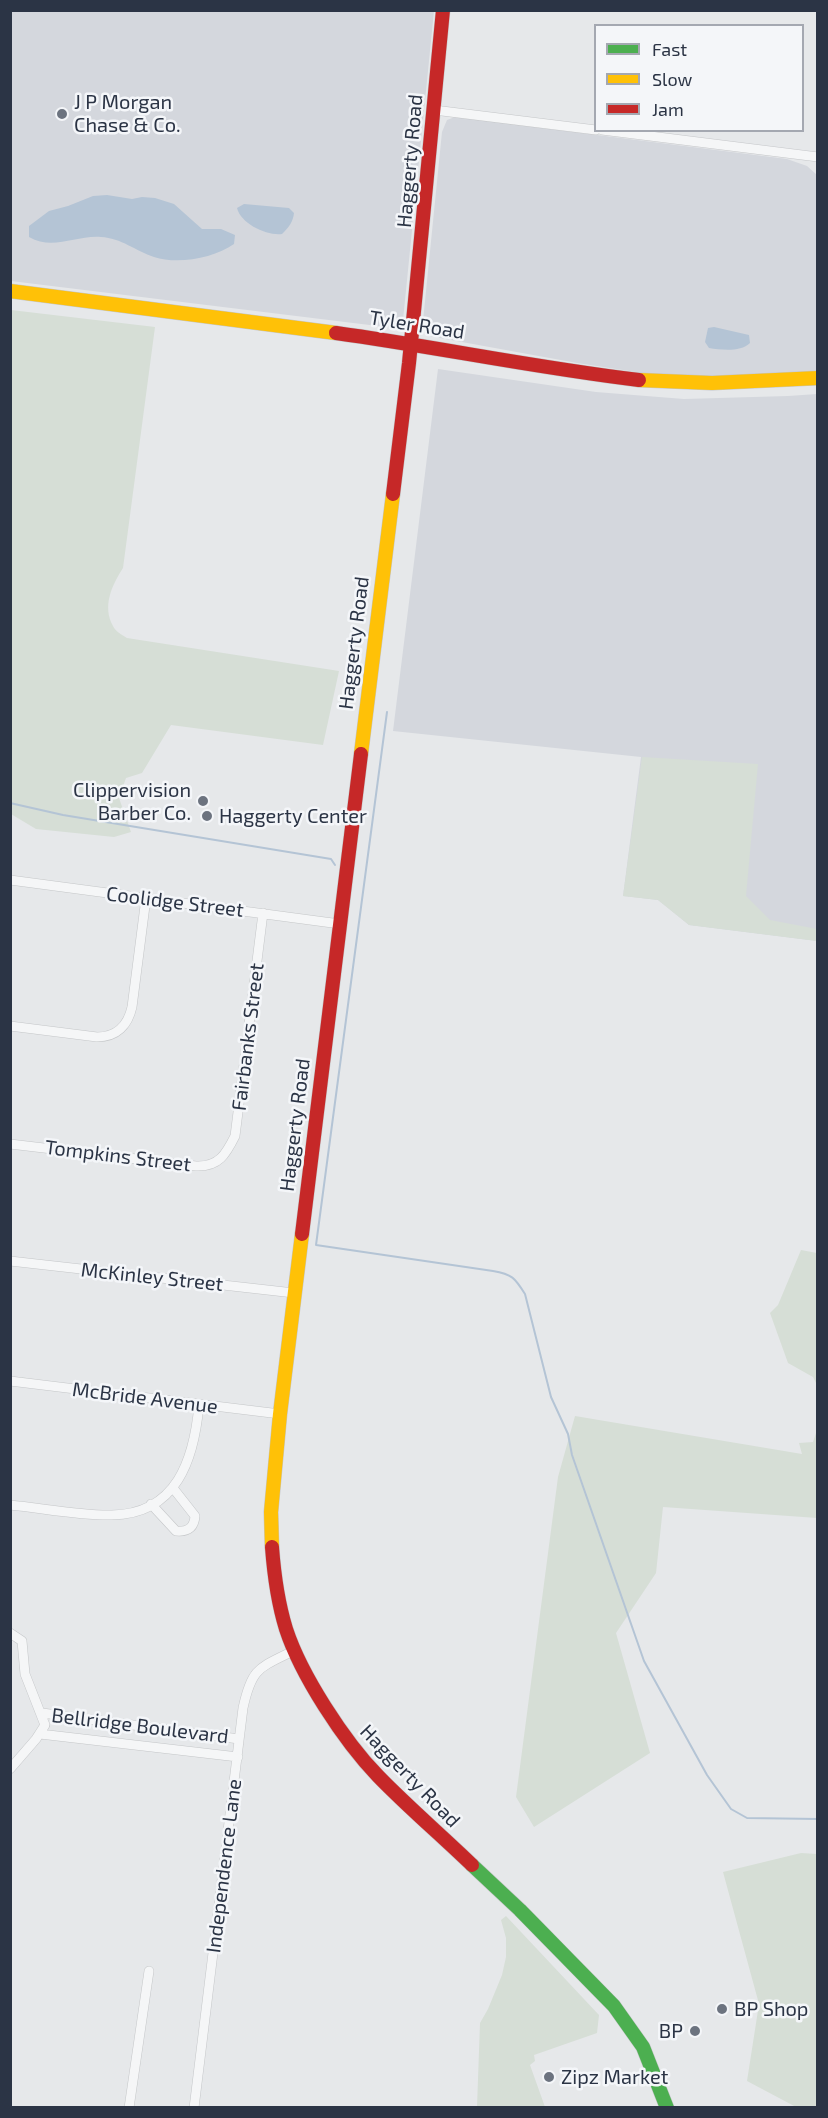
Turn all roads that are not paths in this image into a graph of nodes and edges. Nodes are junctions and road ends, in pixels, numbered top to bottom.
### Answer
1 (443, 10) edge
2 (434, 110) junction
3 (594, 130) edge
4 (618, 132) edge
5 (818, 157) edge
6 (10, 291) edge
7 (410, 343) junction
8 (818, 378) edge
9 (10, 880) edge
10 (146, 898) junction
11 (263, 913) junction
12 (340, 924) junction
13 (10, 1026) edge
14 (10, 1144) edge
15 (223, 1158) joint
16 (10, 1261) edge
17 (294, 1293) junction
18 (10, 1381) edge
19 (199, 1405) junction
20 (280, 1414) junction
21 (173, 1488) junction
22 (10, 1504) edge
23 (152, 1504) junction
24 (10, 1633) edge
25 (295, 1650) junction
26 (43, 1717) junction
27 (40, 1734) junction
28 (239, 1739) junction
29 (238, 1757) junction
30 (10, 1769) edge
31 (149, 1971) dead end
32 (129, 2108) edge
33 (194, 2108) edge
34 (667, 2108) edge

1 - 2 main road, Haggerty Road
2 - 3 street
2 - 7 main road, Haggerty Road
4 - 5 street
6 - 7 main road, Tyler Road
7 - 8 main road, Tyler Road
7 - 12 main road, Haggerty Road
9 - 10 street, Coolidge Street
10 - 11 street, Coolidge Street
10 - 13 street
11 - 12 street, Coolidge Street
11 - 15 street, Fairbanks Street
12 - 17 main road, Haggerty Road
14 - 15 street, Tompkins Street
16 - 17 street, McKinley Street
17 - 20 main road, Haggerty Road
18 - 19 street, McBride Avenue
19 - 20 street, McBride Avenue
19 - 21 street
20 - 25 main road, Haggerty Road
21 - 23 street
21 - 23 street
22 - 23 street
24 - 26 street
25 - 28 street, Independence Lane
25 - 34 main road, Haggerty Road
26 - 27 street
26 - 28 street, Bellridge Boulevard
27 - 29 street, Bellridge Boulevard
27 - 30 street
28 - 29 street, Independence Lane
29 - 33 street, Independence Lane
31 - 32 street

